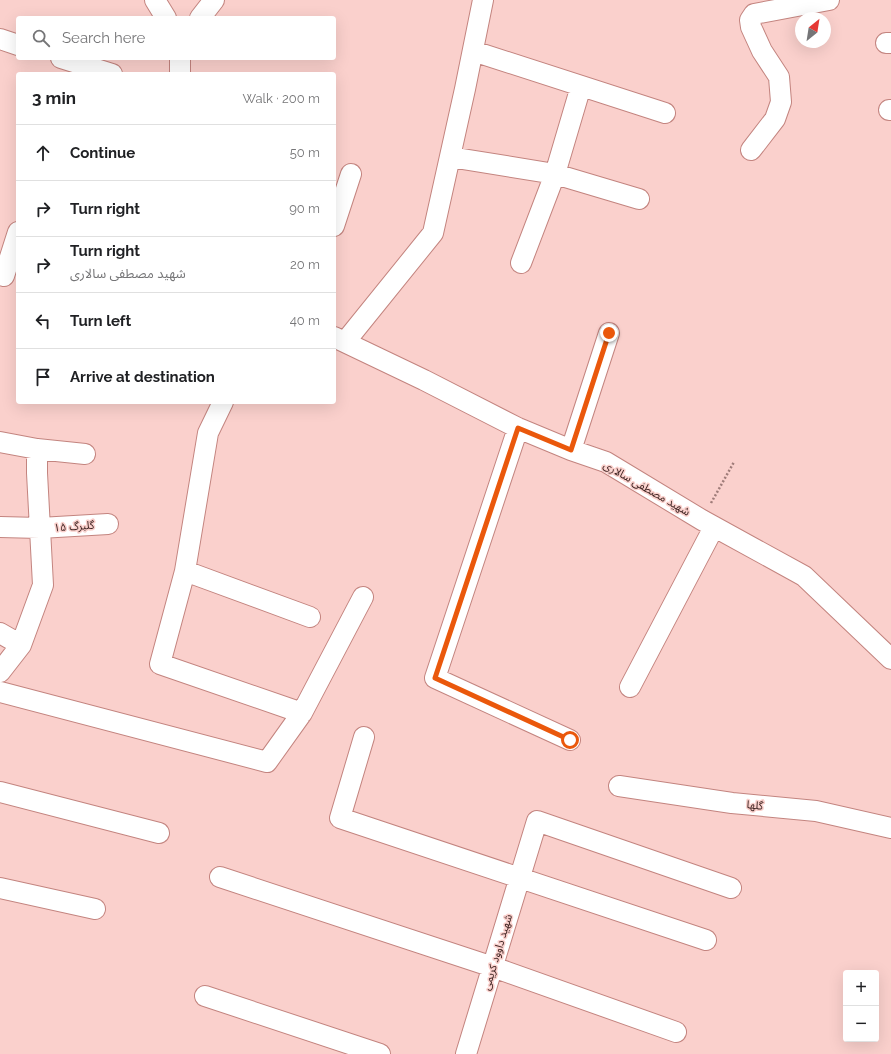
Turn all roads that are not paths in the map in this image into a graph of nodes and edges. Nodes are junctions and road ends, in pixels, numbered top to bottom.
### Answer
1 (155, 0) edge
2 (214, 0) edge
3 (483, 0) edge
4 (829, 0) edge
5 (165, 16) edge
6 (202, 16) edge
7 (0, 39) edge
8 (16, 44) edge
9 (473, 51) junction
10 (67, 60) edge
11 (180, 60) edge
12 (106, 72) edge
13 (180, 72) edge
14 (581, 86) junction
15 (665, 113) dead end
16 (752, 150) dead end
17 (450, 157) junction
18 (351, 174) dead end
19 (555, 174) junction
20 (639, 199) dead end
21 (336, 220) edge
22 (16, 238) edge
23 (521, 264) dead end
24 (4, 276) dead end
25 (609, 333) dead end
26 (339, 340) edge
27 (222, 404) edge
28 (518, 428) junction
29 (0, 442) edge
30 (37, 449) junction
31 (571, 450) junction
32 (85, 454) dead end
33 (708, 523) junction
34 (108, 524) dead end
35 (0, 527) edge
36 (40, 528) junction
37 (185, 571) junction
38 (363, 596) dead end
39 (310, 617) dead end
40 (0, 633) edge
41 (20, 645) junction
42 (891, 659) edge
43 (0, 672) edge
44 (630, 687) dead end
45 (0, 692) edge
46 (302, 713) junction
47 (364, 737) dead end
48 (570, 740) dead end
49 (619, 786) dead end
50 (0, 792) edge
51 (891, 828) edge
52 (159, 833) dead end
53 (220, 877) dead end
54 (520, 877) junction
55 (0, 888) edge
56 (731, 888) dead end
57 (95, 909) dead end
58 (706, 940) dead end
59 (493, 967) junction
60 (205, 996) dead end
61 (676, 1032) dead end
62 (380, 1054) edge
63 (466, 1054) edge

1 - 5 street
2 - 6 street
3 - 9 street
4 - 16 street
7 - 8 street
9 - 14 street
9 - 17 street
10 - 12 street
11 - 13 street
14 - 15 street
14 - 19 street
17 - 19 street
17 - 26 street
18 - 21 street
19 - 20 street
19 - 23 street
22 - 24 street
25 - 31 street
26 - 28 street, شهید مصطفی سالاری
27 - 37 street
28 - 31 street, شهید مصطفی سالاری
28 - 48 street
29 - 30 street
30 - 32 street
30 - 36 street
31 - 33 street, شهید مصطفی سالاری
33 - 42 street, شهید مصطفی سالاری
33 - 44 street
34 - 36 street, گلبرگ ۱۵
35 - 36 street, گلبرگ ۱۵
36 - 41 street
37 - 39 street
37 - 46 street
38 - 46 street
40 - 41 street
41 - 43 street
45 - 46 street
47 - 54 street
49 - 51 street, گلها
50 - 52 street
53 - 59 street
54 - 56 street, شهید داوود کریمی
54 - 58 street
54 - 59 street, شهید داوود کریمی
55 - 57 street
59 - 61 street
59 - 63 street, شهید داوود کریمی
60 - 62 street

